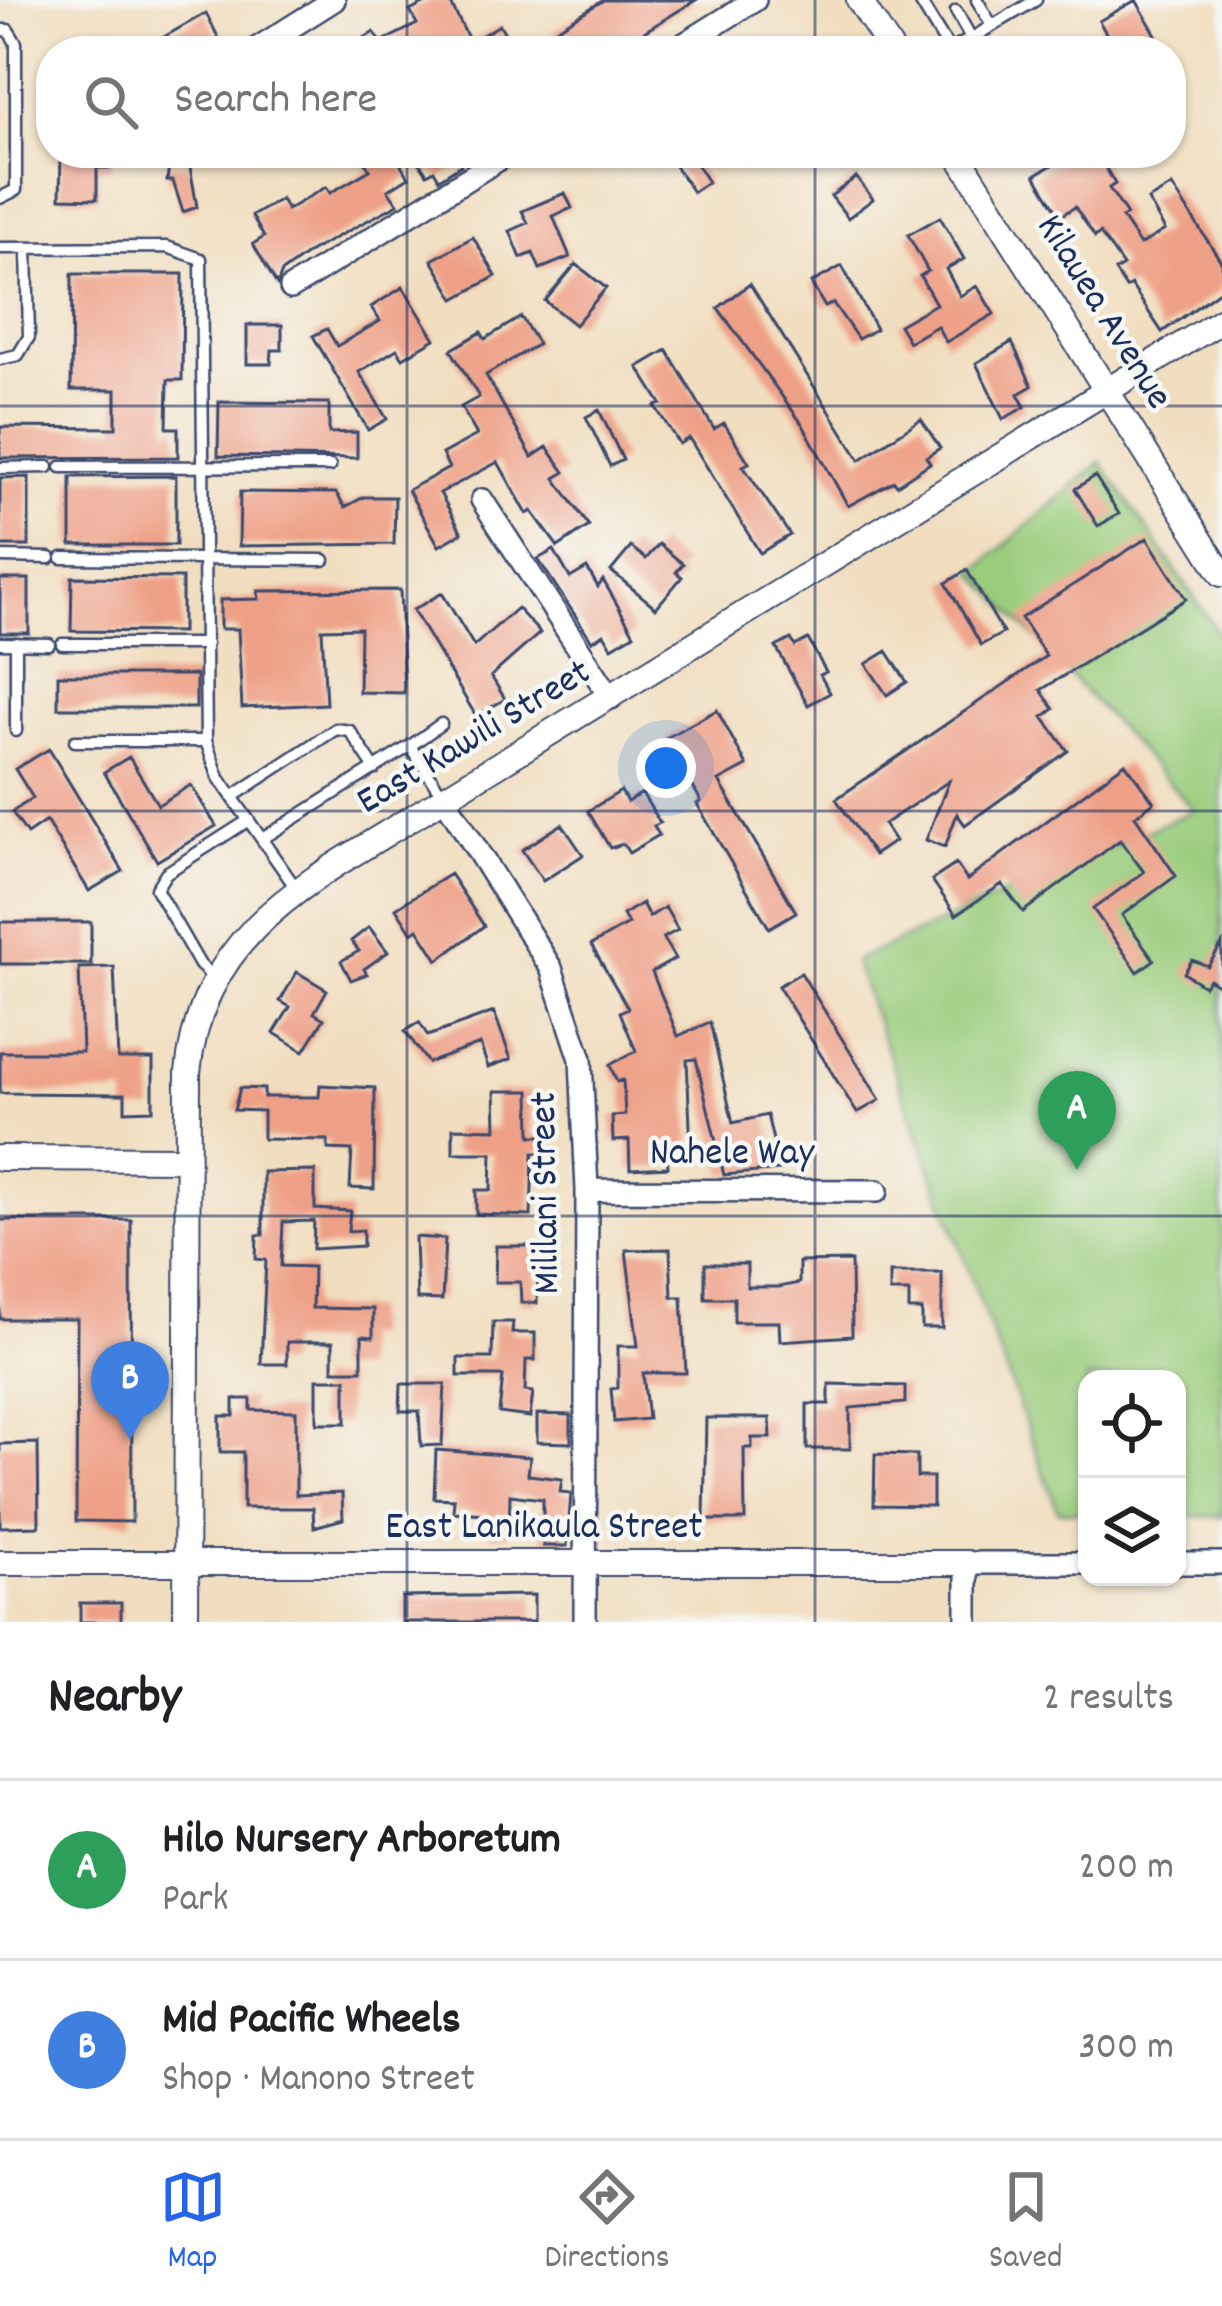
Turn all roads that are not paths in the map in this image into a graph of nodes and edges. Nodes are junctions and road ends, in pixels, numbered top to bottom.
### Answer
1 (334, 0) edge
2 (755, 0) edge
3 (860, 0) edge
4 (919, 0) edge
5 (977, 0) edge
6 (1036, 0) edge
7 (956, 11) dead end
8 (992, 26) junction
9 (0, 30) edge
10 (277, 36) edge
11 (697, 36) edge
12 (883, 36) edge
13 (941, 36) edge
14 (970, 36) edge
15 (974, 36) edge
16 (0, 144) edge
17 (16, 144) junction
18 (485, 168) edge
19 (967, 168) edge
20 (0, 198) edge
21 (0, 248) edge
22 (27, 248) junction
23 (291, 288) dead end
24 (1222, 320) edge
25 (0, 359) edge
26 (1110, 391) junction
27 (205, 465) junction
28 (330, 466) dead end
29 (0, 468) edge
30 (482, 500) dead end
31 (0, 557) edge
32 (206, 560) junction
33 (324, 560) dead end
34 (1222, 574) edge
35 (0, 643) edge
36 (16, 643) junction
37 (206, 644) junction
38 (611, 698) junction
39 (441, 724) dead end
40 (16, 730) dead end
41 (75, 741) dead end
42 (206, 741) junction
43 (410, 746) junction
44 (374, 769) junction
45 (232, 797) junction
46 (445, 799) junction
47 (249, 820) junction
48 (262, 839) junction
49 (298, 891) junction
50 (214, 978) junction
51 (0, 1158) edge
52 (185, 1159) junction
53 (587, 1190) junction
54 (878, 1191) dead end
55 (0, 1563) edge
56 (186, 1563) junction
57 (967, 1563) junction
58 (1078, 1563) edge
59 (1186, 1563) edge
60 (1222, 1563) edge
61 (585, 1566) junction
62 (186, 1622) edge
63 (585, 1622) edge
64 (967, 1622) edge

1 - 10 street
2 - 11 street
3 - 12 street
4 - 13 lane
5 - 8 lane
6 - 8 lane
7 - 14 lane
8 - 15 lane
9 - 17 lane
16 - 17 lane
17 - 20 lane
18 - 23 street
19 - 26 street, Kilauea Avenue
21 - 22 lane
22 - 25 lane
22 - 27 lane
24 - 26 street, East Kawili Street
26 - 34 street, Kilauea Avenue
26 - 38 street, East Kawili Street
27 - 28 lane
27 - 29 lane
27 - 32 lane
30 - 38 street
31 - 32 lane
32 - 33 lane
32 - 37 lane
35 - 36 lane
36 - 37 lane
36 - 40 lane
37 - 42 lane
38 - 46 street, East Kawili Street
39 - 43 lane
41 - 42 lane
42 - 45 lane
43 - 44 lane
43 - 46 lane
44 - 45 lane
44 - 48 lane
45 - 47 lane
46 - 49 street, East Kawili Street
46 - 53 street, Mililani Street
47 - 48 lane
47 - 50 lane
48 - 49 lane
49 - 50 street, East Kawili Street
50 - 52 street, East Kawili Street
51 - 52 street
52 - 56 street, East Kawili Street
53 - 54 street, Nahele Way
53 - 61 street, Mililani Street
55 - 56 street, East Lanikaula Street
56 - 61 street, East Lanikaula Street
56 - 62 street, East Kawili Street
57 - 58 street, East Lanikaula Street
57 - 61 street, East Lanikaula Street
57 - 64 street
59 - 60 street
61 - 63 street, Mililani Street

